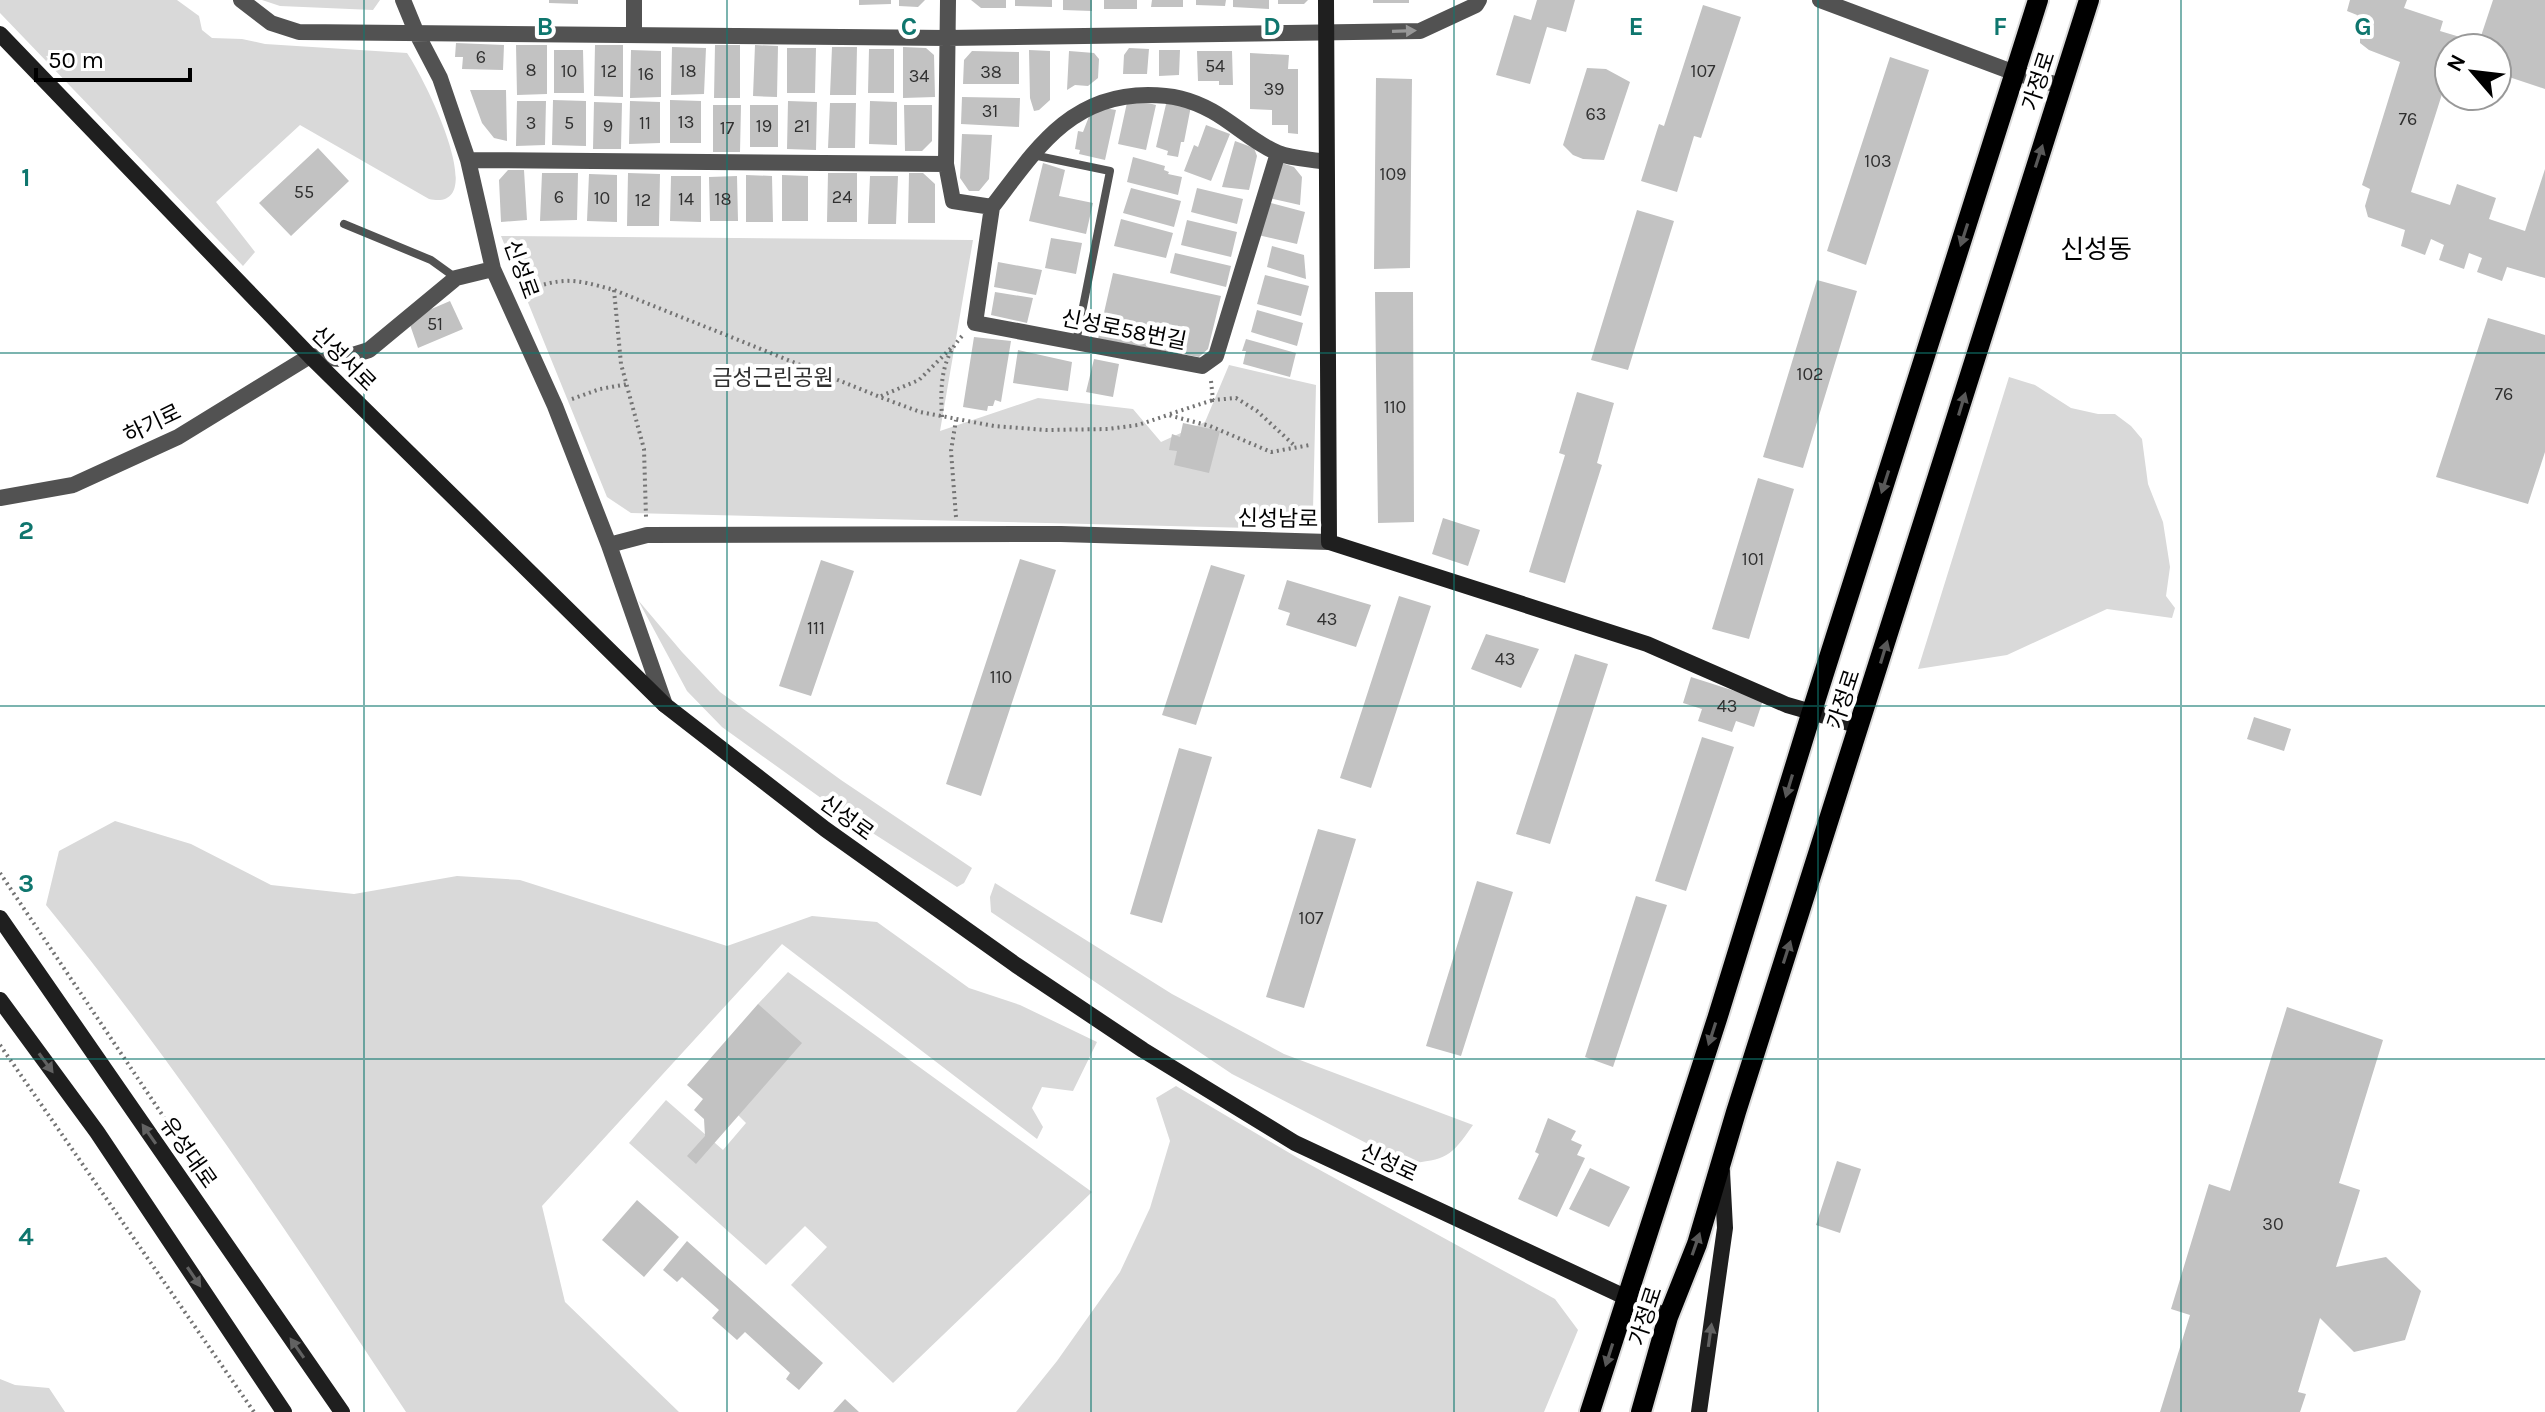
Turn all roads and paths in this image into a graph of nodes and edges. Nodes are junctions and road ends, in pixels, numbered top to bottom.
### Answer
1 (241, 0) edge
2 (403, 0) edge
3 (634, 0) edge
4 (948, 0) edge
5 (1326, 0) edge
6 (1479, 0) edge
7 (1820, 0) edge
8 (2038, 0) edge
9 (2089, 0) edge
10 (1326, 33) junction
11 (0, 34) edge
12 (417, 34) junction
13 (634, 35) junction
14 (947, 38) junction
15 (2015, 73) junction
16 (2062, 86) junction
17 (1278, 153) junction
18 (1032, 155) junction
19 (468, 160) junction
20 (1326, 162) junction
21 (946, 164) junction
22 (992, 207) junction
23 (344, 224) dead end
24 (493, 269) junction
25 (456, 278) junction
26 (614, 290) junction
27 (507, 297) junction
28 (975, 323) junction
29 (1076, 342) junction
30 (955, 343) junction
31 (310, 356) junction
32 (1208, 361) junction
33 (628, 384) junction
34 (880, 397) junction
35 (1213, 400) junction
36 (555, 406) junction
37 (1168, 415) junction
38 (942, 417) junction
39 (956, 420) junction
40 (1328, 443) junction
41 (1295, 446) junction
42 (0, 498) edge
43 (958, 534) junction
44 (647, 535) junction
45 (1329, 542) junction
46 (609, 545) junction
47 (665, 705) junction
48 (1812, 711) junction
49 (1860, 726) junction
50 (0, 873) edge
51 (0, 918) edge
52 (0, 1000) edge
53 (0, 1045) edge
54 (1721, 1160) junction
55 (213, 1190) dead end
56 (1627, 1298) junction
57 (1668, 1317) junction
58 (254, 1412) edge
59 (284, 1412) edge
60 (342, 1412) edge
61 (1590, 1412) edge
62 (1641, 1412) edge
63 (1699, 1412) edge

1 - 12 street
2 - 12 street, 신성로
3 - 13 street
4 - 14 street
5 - 10 street, 신성남로
10 -> 6 street
7 - 15 street
8 - 15 main road, 가정로
9 - 16 main road, 가정로
10 - 14 street
10 - 20 street, 신성남로
11 - 31 street, 신성서로
12 - 13 street
12 - 19 street, 신성로
13 - 14 street
14 - 21 street
15 - 16 street
15 -> 48 main road, 가정로
49 -> 16 main road, 가정로
17 - 18 street
17 - 20 street
17 - 32 street, 신성로58번길
18 - 22 street
18 - 29 lane
19 - 21 street
19 - 24 street, 신성로
20 - 40 street, 신성남로
21 - 22 street
22 - 28 street
23 - 25 lane
24 - 25 street
24 - 27 street, 신성로
25 - 31 street
26 - 27 path
26 - 33 path
26 - 34 path
27 - 36 street, 신성로
28 - 29 street, 신성로58번길
28 - 30 path
29 - 32 street, 신성로58번길
30 - 34 path
30 - 38 path
31 - 42 street, 하기로
31 - 47 street, 신성서로
32 - 35 path
33 - 36 path
33 - 44 path
34 - 38 path
35 - 37 path
35 - 41 path
36 - 46 street, 신성로
37 - 39 path
37 - 41 path
38 - 39 path
39 - 43 path
40 - 41 path
40 - 45 street, 신성남로
43 - 44 street, 신성남로
43 - 45 street, 신성남로
44 - 46 street, 신성남로
45 - 48 street
46 - 47 street, 신성로
47 - 56 street, 신성로
48 - 49 street
48 -> 56 main road, 가정로
54 -> 49 main road, 가정로
50 - 55 path
60 -> 51 street, 유성대로
52 -> 59 street
53 - 58 path
57 -> 54 main road, 가정로
63 -> 54 street
56 - 57 street, 신성로
56 -> 61 main road, 가정로
57 - 62 main road, 가정로

